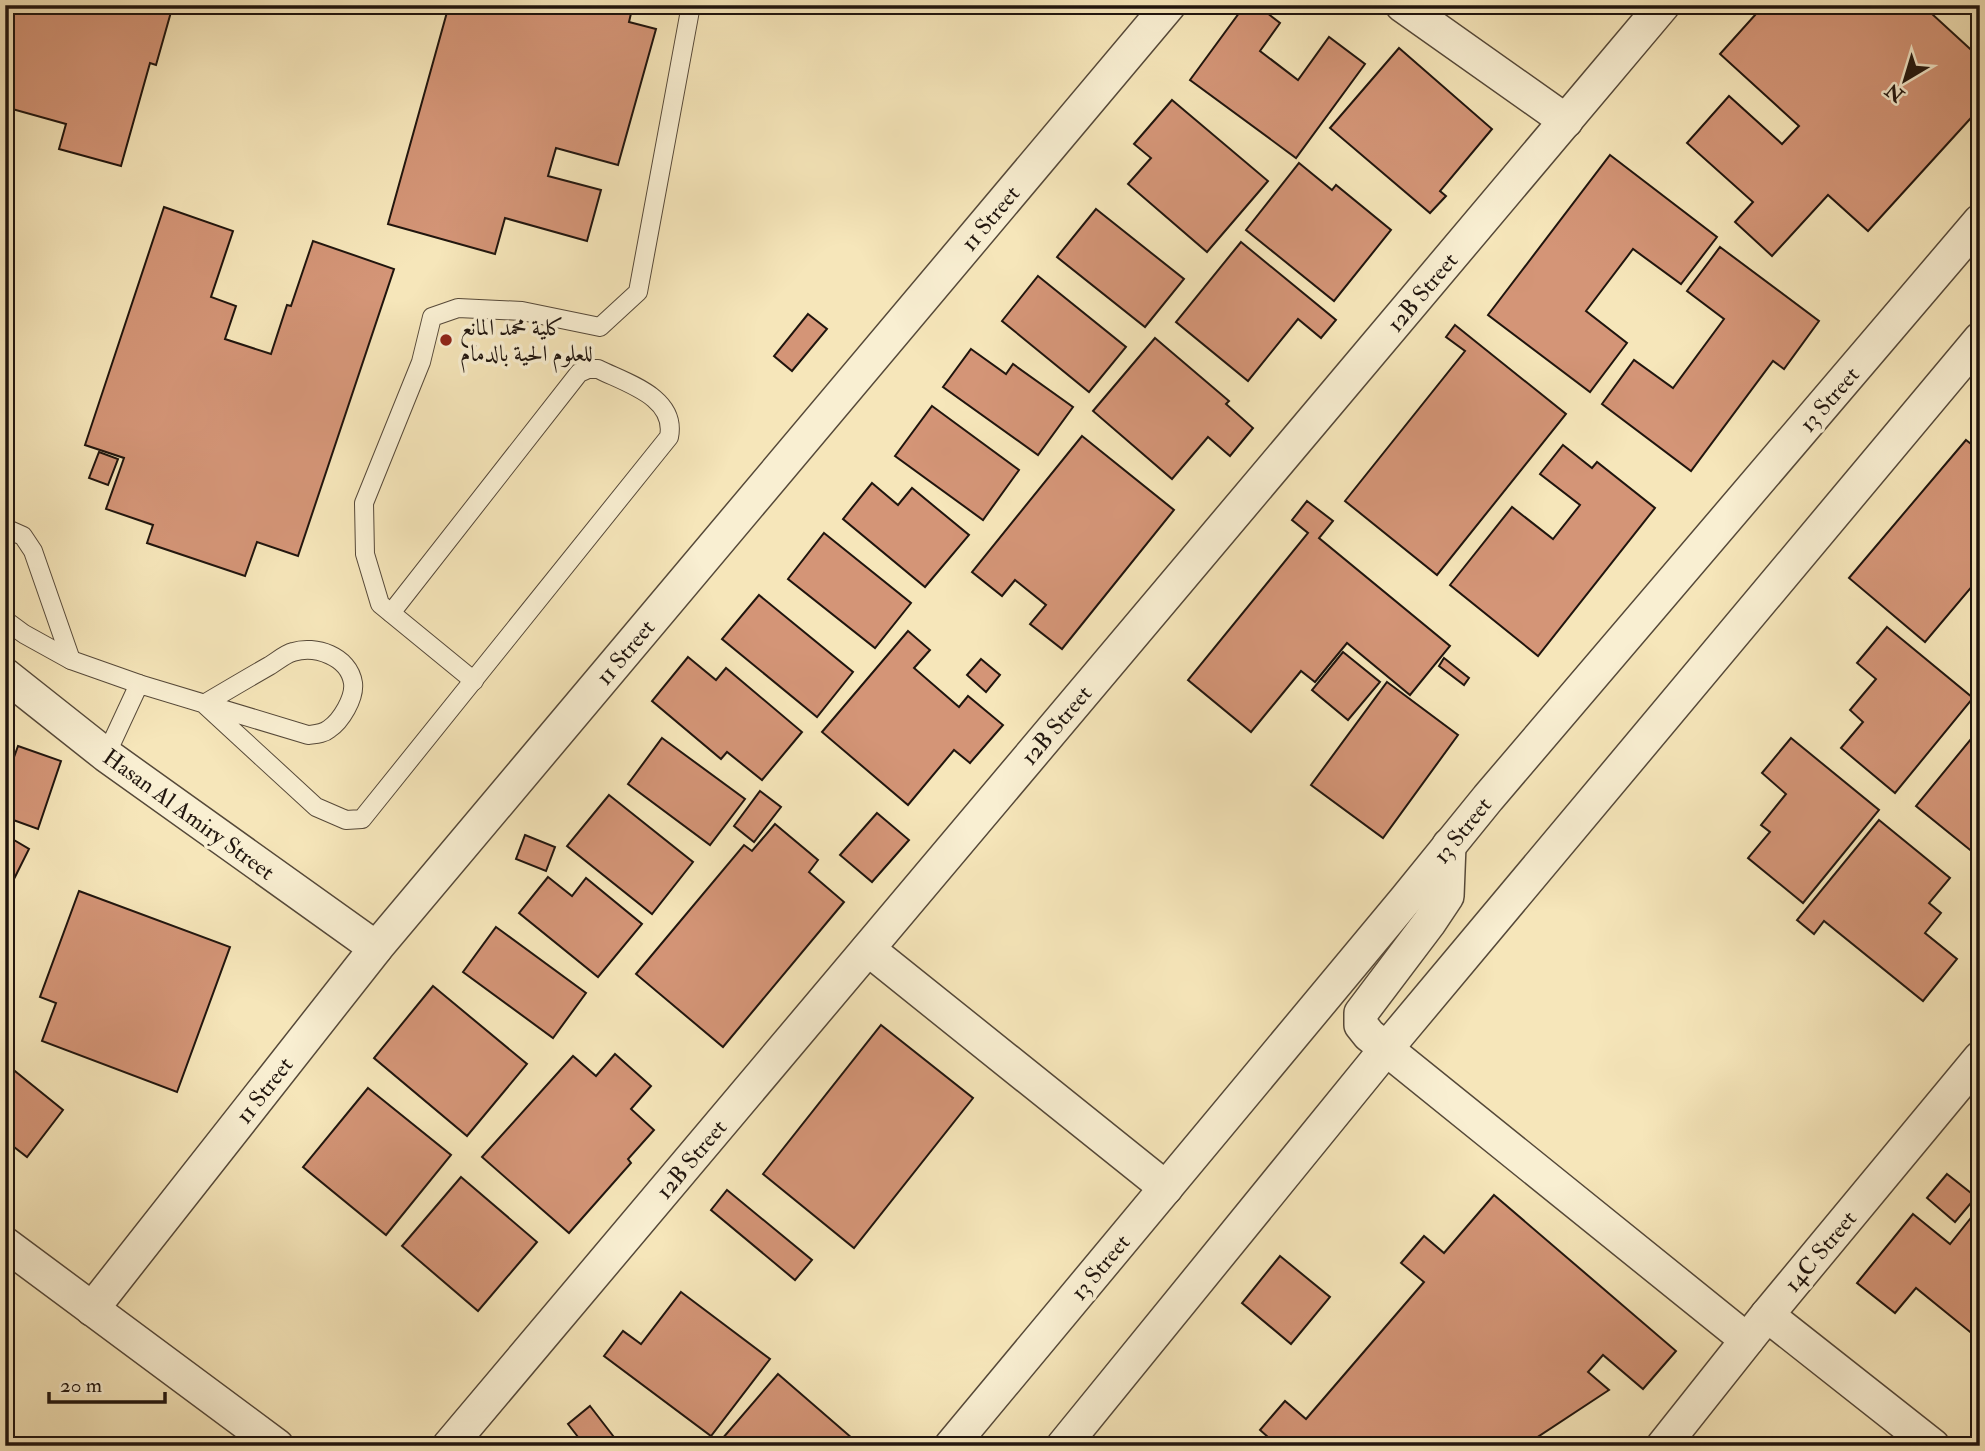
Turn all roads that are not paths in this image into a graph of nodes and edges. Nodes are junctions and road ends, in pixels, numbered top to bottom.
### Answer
1 (691, 5) edge
2 (1169, 5) edge
3 (1402, 5) edge
4 (1663, 5) edge
5 (1566, 121) junction
6 (1980, 221) edge
7 (1980, 339) edge
8 (5, 528) edge
9 (391, 613) junction
10 (5, 620) edge
11 (71, 660) junction
12 (5, 675) edge
13 (474, 681) junction
14 (139, 684) junction
15 (204, 704) junction
16 (106, 755) junction
17 (1449, 845) junction
18 (376, 948) junction
19 (868, 949) junction
20 (1386, 1049) junction
21 (1980, 1058) edge
22 (1166, 1188) junction
23 (5, 1244) edge
24 (92, 1309) junction
25 (1757, 1328) junction
26 (277, 1446) edge
27 (449, 1446) edge
28 (951, 1446) edge
29 (1063, 1446) edge
30 (1663, 1446) edge
31 (1933, 1446) edge

1 - 9 lane
2 - 18 street, 11 Street
3 - 5 street
4 - 5 street, 12B Street
5 - 19 street, 12B Street
6 - 17 street, 13 Street
7 - 20 street
8 - 11 lane
9 - 13 lane
9 - 13 lane
10 - 11 lane
11 - 14 lane
12 - 16 street, Hasan Al Amiry Street
13 - 15 lane
14 - 15 lane
14 - 16 lane
15 - 15 lane
16 - 18 street, Hasan Al Amiry Street
17 - 20 street
17 - 22 street, 13 Street
18 - 24 street, 11 Street
19 - 22 street
19 - 27 street, 12B Street
20 - 25 street
20 - 29 street
21 - 25 street, 14C Street
22 - 28 street, 13 Street
23 - 24 street
24 - 26 street
25 - 30 street, 14C Street
25 - 31 street

